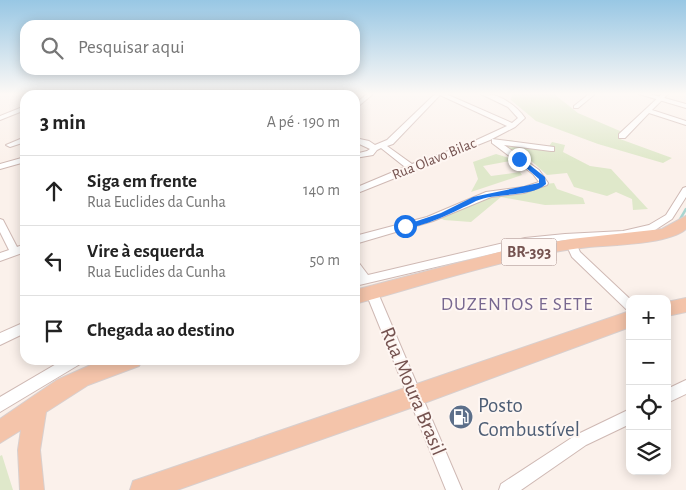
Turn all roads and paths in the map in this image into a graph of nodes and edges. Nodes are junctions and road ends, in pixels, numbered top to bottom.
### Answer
1 (416, 117) edge
2 (492, 117) edge
3 (521, 117) edge
4 (642, 117) edge
5 (667, 117) edge
6 (686, 123) edge
7 (513, 126) junction
8 (622, 136) dead end
9 (493, 139) junction
10 (20, 141) edge
11 (360, 142) edge
12 (10, 146) dead end
13 (383, 146) junction
14 (373, 147) junction
15 (551, 149) dead end
16 (360, 155) edge
17 (20, 161) edge
18 (0, 167) edge
19 (410, 167) junction
20 (360, 189) edge
21 (686, 190) edge
22 (686, 221) edge
23 (0, 222) edge
24 (360, 239) edge
25 (571, 244) junction
26 (20, 250) edge
27 (0, 257) edge
28 (364, 285) edge
29 (626, 302) edge
30 (686, 305) edge
31 (671, 309) edge
32 (626, 321) edge
33 (20, 329) edge
34 (0, 338) edge
35 (67, 365) edge
36 (117, 365) edge
37 (686, 387) edge
38 (671, 394) edge
39 (416, 396) junction
40 (0, 405) edge
41 (36, 406) junction
42 (626, 418) edge
43 (0, 432) edge
44 (32, 490) edge
45 (142, 490) edge
46 (454, 490) edge
47 (507, 490) edge

1 - 13 street
2 - 7 street
3 - 7 street
4 - 8 street
5 - 6 street
7 - 9 street, Rua Olavo Bilac
9 - 15 street
9 - 19 street, Rua Olavo Bilac
9 - 24 street
10 - 12 street
11 - 14 street
13 - 14 street
13 - 19 street
14 - 16 street
17 - 18 street
19 - 20 street, Rua Olavo Bilac
21 - 28 street
22 - 25 main road, BR-393
23 - 26 street
25 - 28 main road, BR-393
25 - 29 street
26 - 27 street
28 - 39 street, Rua Moura Brasil
30 - 31 main road
32 - 39 main road
33 - 34 street
35 - 40 street
36 - 41 main road
37 - 38 street
39 - 45 main road
39 - 46 street, Rua Moura Brasil
41 - 43 main road
41 - 44 main road
42 - 47 street

